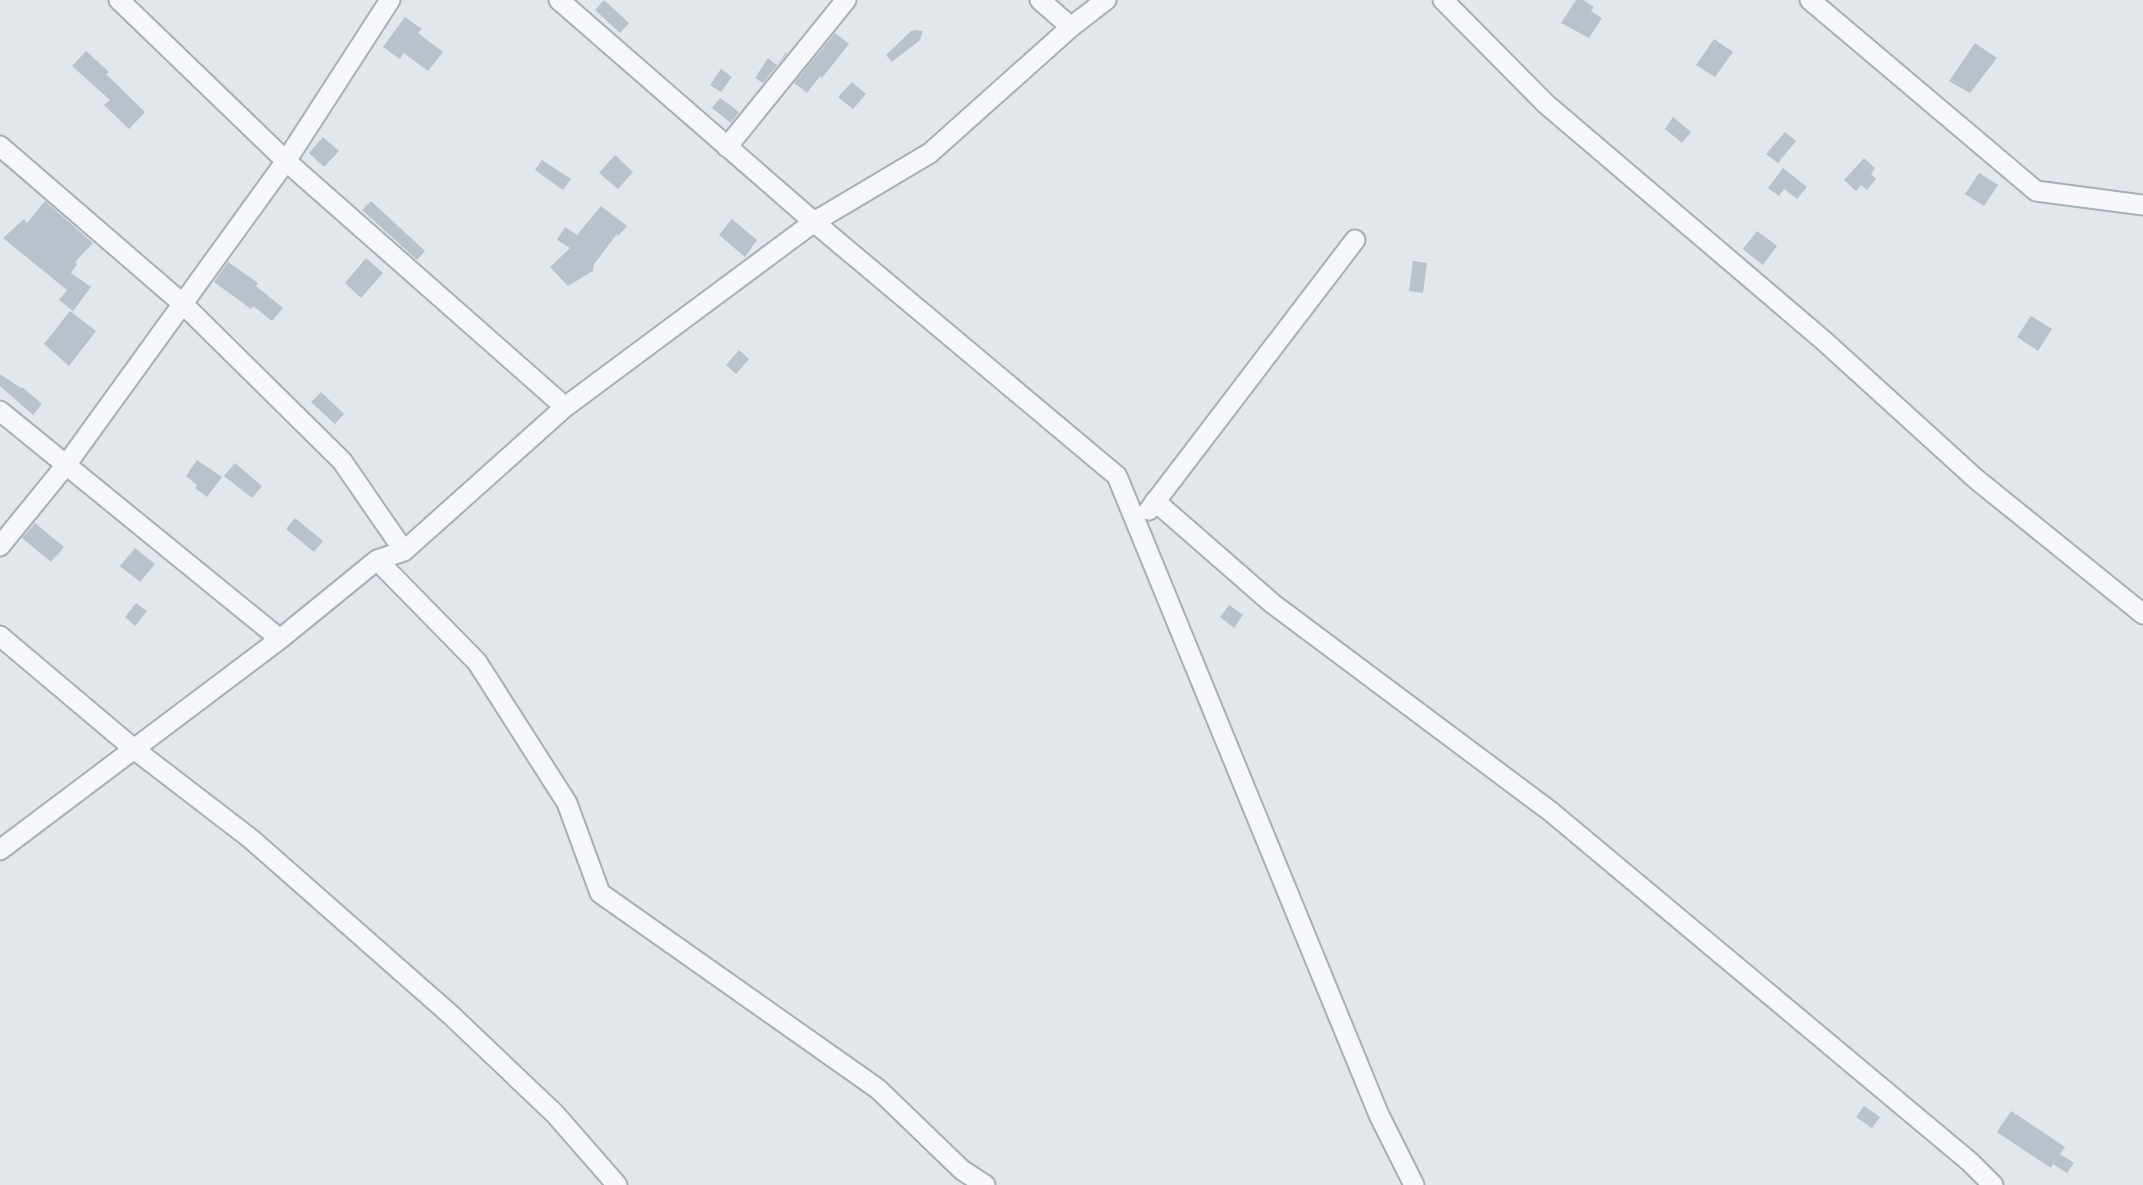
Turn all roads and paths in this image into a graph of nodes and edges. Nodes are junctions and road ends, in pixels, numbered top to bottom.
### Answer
1 (119, 0) edge
2 (390, 0) edge
3 (559, 0) edge
4 (846, 0) edge
5 (1040, 0) edge
6 (1106, 0) edge
7 (1443, 0) edge
8 (1810, 0) edge
9 (1071, 27) junction
10 (0, 146) edge
11 (727, 147) junction
12 (286, 161) junction
13 (2143, 205) edge
14 (814, 222) junction
15 (1355, 240) dead end
16 (183, 304) junction
17 (565, 407) junction
18 (0, 411) edge
19 (66, 465) junction
20 (1155, 501) junction
21 (1139, 526) junction
22 (0, 546) edge
23 (404, 551) junction
24 (377, 560) junction
25 (2143, 614) edge
26 (0, 636) edge
27 (280, 639) junction
28 (134, 749) junction
29 (0, 850) edge
30 (617, 1185) edge
31 (985, 1185) edge
32 (1413, 1185) edge
33 (1993, 1185) edge

1 - 12 street
2 - 12 street
3 - 11 street
4 - 11 street
5 - 9 street
6 - 9 street
7 - 25 street
8 - 13 street
9 - 14 street
10 - 16 street
11 - 14 street
12 - 16 street
12 - 17 street
14 - 17 street
14 - 21 street
15 - 20 street
16 - 19 street
16 - 23 street
17 - 23 street
18 - 19 street
19 - 22 street
19 - 27 street
20 - 21 street
20 - 33 street
21 - 32 street
23 - 24 street
24 - 27 street
24 - 31 street
26 - 28 street
27 - 28 street
28 - 29 street
28 - 30 street

